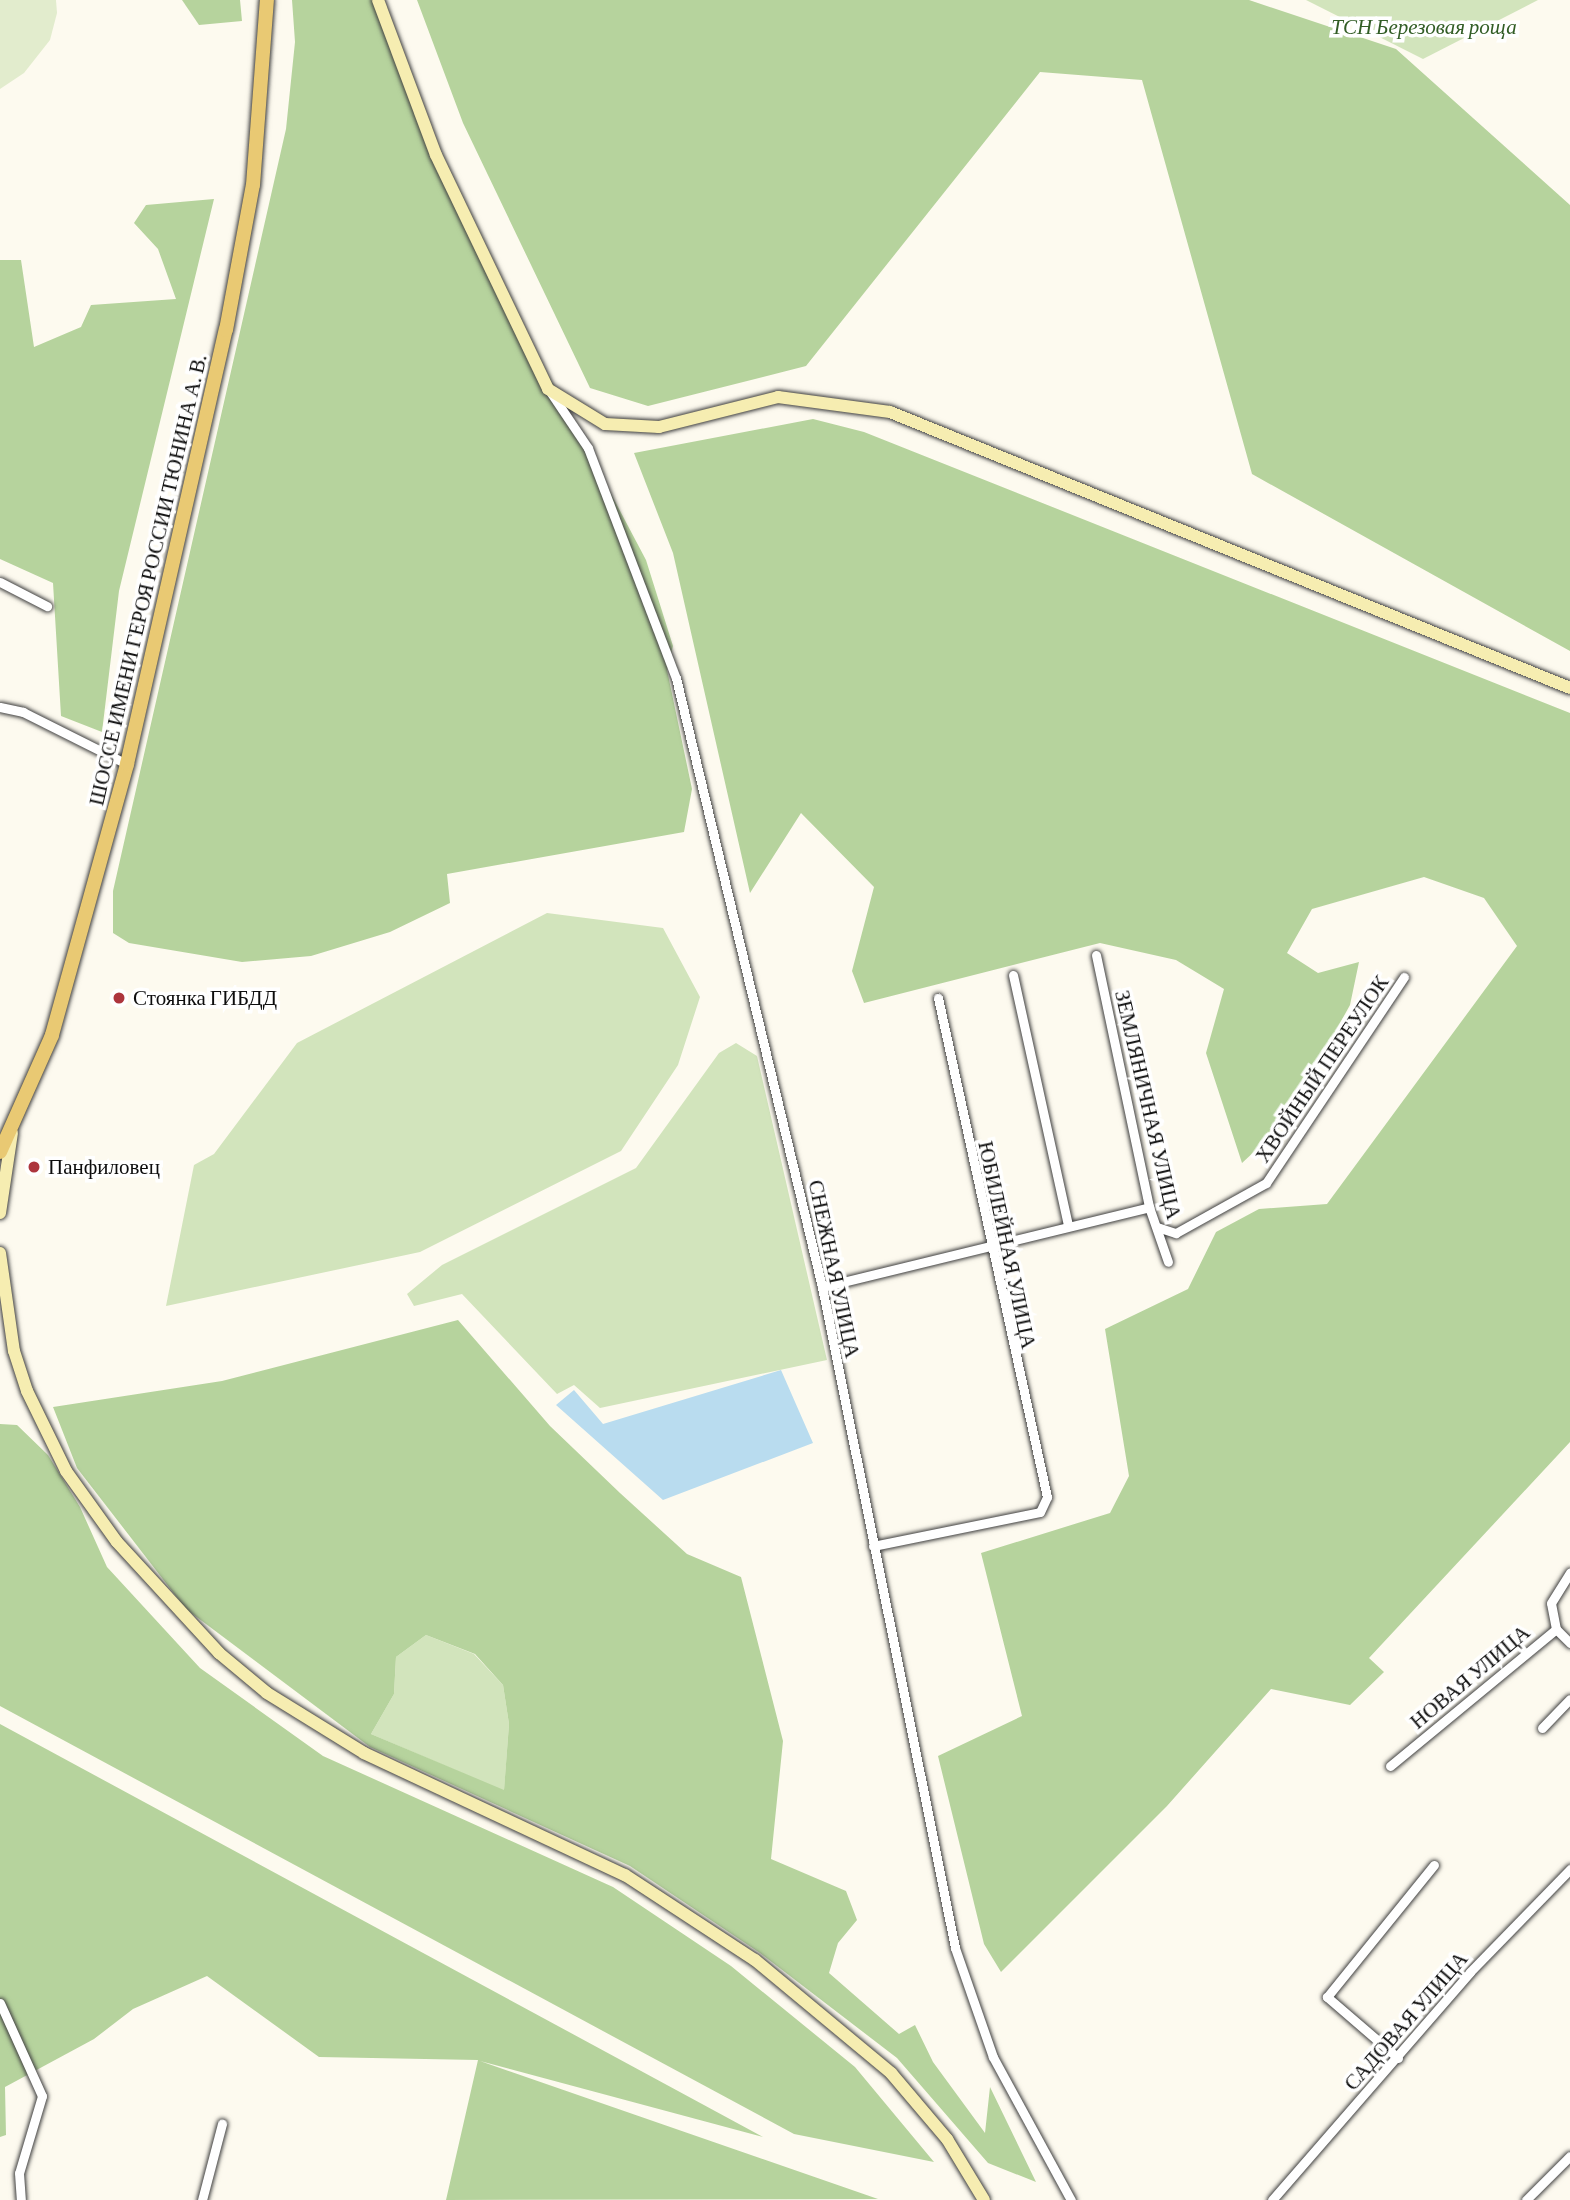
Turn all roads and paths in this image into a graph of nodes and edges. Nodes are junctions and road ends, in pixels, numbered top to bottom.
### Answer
1 (267, 0) edge
2 (378, 0) edge
3 (548, 389) junction
4 (0, 582) edge
5 (47, 606) dead end
6 (1570, 688) edge
7 (0, 707) edge
8 (127, 764) junction
9 (1096, 956) dead end
10 (1013, 975) dead end
11 (1404, 977) dead end
12 (937, 998) dead end
13 (13, 1126) junction
14 (0, 1152) edge
15 (1149, 1207) junction
16 (0, 1213) edge
17 (1068, 1226) junction
18 (1157, 1227) junction
19 (987, 1244) junction
20 (0, 1253) edge
21 (1168, 1262) dead end
22 (822, 1287) junction
23 (5, 1334) edge
24 (873, 1546) junction
25 (1570, 1573) edge
26 (1556, 1629) junction
27 (1570, 1643) edge
28 (1570, 1699) edge
29 (1542, 1728) dead end
30 (1390, 1766) dead end
31 (1434, 1865) dead end
32 (1570, 1868) edge
33 (0, 2003) edge
34 (1398, 2058) junction
35 (222, 2124) dead end
36 (1570, 2156) edge
37 (18, 2199) edge
38 (202, 2200) edge
39 (984, 2200) edge
40 (1071, 2200) edge
41 (1272, 2200) edge
42 (1526, 2200) edge

1 - 8 main road, ШОССЕ ИМЕНИ ГЕРОЯ РОССИИ ТЮНИНА А. В.
2 - 3 street
3 - 6 street
3 - 22 street, СНЕЖНАЯ УЛИЦА
4 - 5 street
7 - 8 street
8 - 13 main road, ШОССЕ ИМЕНИ ГЕРОЯ РОССИИ ТЮНИНА А. В.
9 - 15 street, ЗЕМЛЯНИЧНАЯ УЛИЦА
10 - 17 street
11 - 18 street, ХВОЙНЫЙ ПЕРЕУЛОК
12 - 19 street, ЮБИЛЕЙНАЯ УЛИЦА
13 - 14 main road, ШОССЕ ИМЕНИ ГЕРОЯ РОССИИ ТЮНИНА А. В.
13 - 16 street
15 - 17 street
15 - 18 street, ЗЕМЛЯНИЧНАЯ УЛИЦА
17 - 19 street
18 - 21 street, ЗЕМЛЯНИЧНАЯ УЛИЦА
19 - 22 street
19 - 24 street, ЮБИЛЕЙНАЯ УЛИЦА
20 - 23 street
22 - 24 street, СНЕЖНАЯ УЛИЦА
23 - 39 street
24 - 40 street, СНЕЖНАЯ УЛИЦА
25 - 26 street, НОВАЯ УЛИЦА
26 - 27 street
26 - 30 street, НОВАЯ УЛИЦА
28 - 29 street
31 - 34 street
32 - 34 street, САДОВАЯ УЛИЦА
33 - 37 street
34 - 41 street, САДОВАЯ УЛИЦА
35 - 38 street
36 - 42 street

